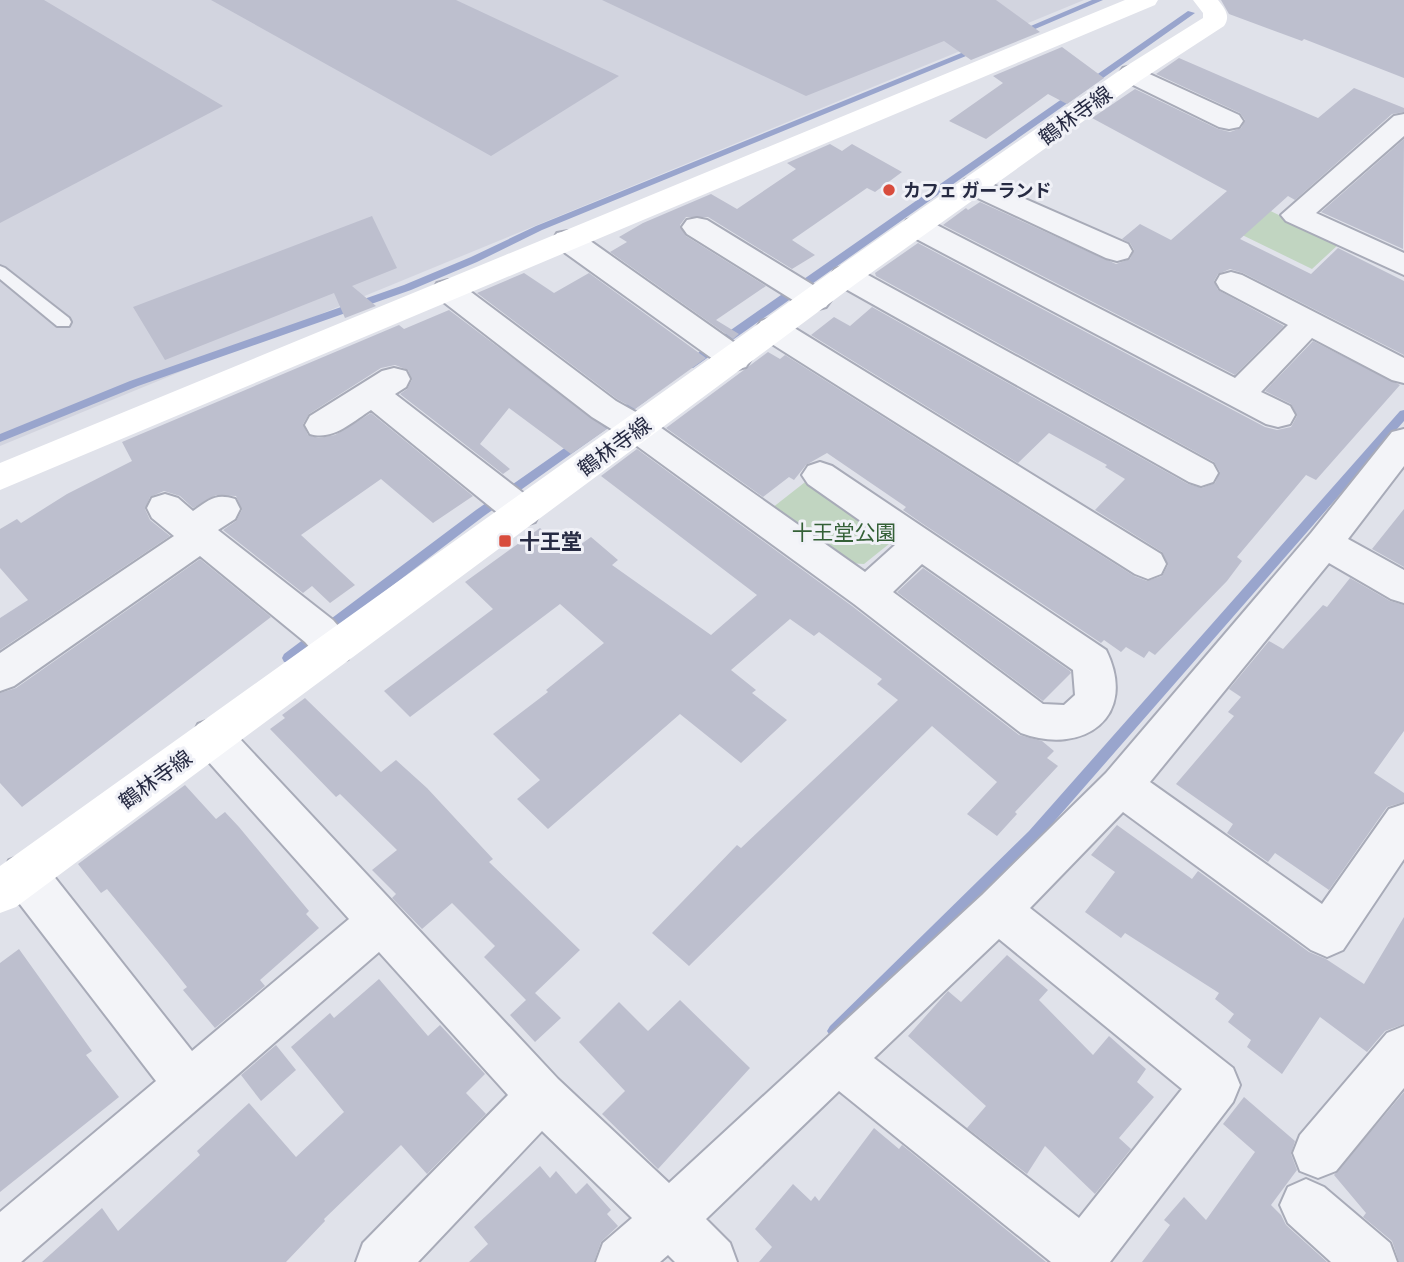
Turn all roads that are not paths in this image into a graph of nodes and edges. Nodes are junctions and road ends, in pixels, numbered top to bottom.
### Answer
1 (1146, 0) edge
2 (1205, 0) edge
3 (1132, 74) junction
4 (1228, 121) dead end
5 (1404, 122) edge
6 (975, 186) junction
7 (697, 227) dead end
8 (917, 227) junction
9 (568, 240) junction
10 (1117, 251) dead end
11 (1404, 265) edge
12 (0, 271) edge
13 (846, 276) junction
14 (1231, 282) dead end
15 (449, 290) junction
16 (802, 292) junction
17 (63, 322) dead end
18 (1308, 323) junction
19 (772, 329) junction
20 (721, 348) junction
21 (1404, 372) edge
22 (1238, 395) junction
23 (1279, 415) dead end
24 (622, 420) junction
25 (322, 425) dead end
26 (1398, 460) edge
27 (1202, 473) dead end
28 (820, 475) dead end
29 (0, 477) edge
30 (510, 500) junction
31 (1324, 543) junction
32 (920, 544) junction
33 (1149, 562) dead end
34 (1404, 589) edge
35 (867, 593) junction
36 (326, 639) junction
37 (19, 671) edge
38 (212, 737) junction
39 (1121, 786) junction
40 (1404, 823) edge
41 (12, 884) edge
42 (999, 910) junction
43 (382, 920) junction
44 (1404, 1050) edge
45 (837, 1059) junction
46 (188, 1085) junction
47 (541, 1096) junction
48 (1318, 1153) dead end
49 (1306, 1205) dead end
50 (658, 1207) junction
51 (0, 1246) edge
52 (382, 1262) edge
53 (622, 1262) edge
54 (711, 1262) edge
55 (1371, 1262) edge

1 - 9 main road
2 - 3 main road, 鶴林寺線
3 - 4 street
3 - 6 main road, 鶴林寺線
5 - 11 street
6 - 8 main road, 鶴林寺線
6 - 10 street
7 - 16 street
8 - 13 main road, 鶴林寺線
8 - 22 street
9 - 15 main road
9 - 20 street
12 - 17 lane
13 - 16 main road, 鶴林寺線
13 - 27 street
14 - 18 street
15 - 24 street
15 - 29 main road
16 - 19 main road, 鶴林寺線
18 - 21 street
18 - 22 street
19 - 20 main road, 鶴林寺線
19 - 33 street
20 - 24 main road, 鶴林寺線
22 - 23 street
24 - 30 main road, 鶴林寺線
24 - 35 street
25 - 30 street
26 - 31 street
28 - 32 street
30 - 36 main road, 鶴林寺線
31 - 34 street
31 - 39 street
32 - 35 street
32 - 35 street
36 - 37 street
36 - 38 main road, 鶴林寺線
38 - 41 main road, 鶴林寺線
38 - 43 street
39 - 40 street
39 - 42 street
41 - 46 street
42 - 45 street
42 - 45 street
43 - 46 street
43 - 47 street
44 - 48 street
45 - 50 street
46 - 51 street
47 - 50 street
47 - 52 street
49 - 55 street
50 - 53 street
50 - 54 street

